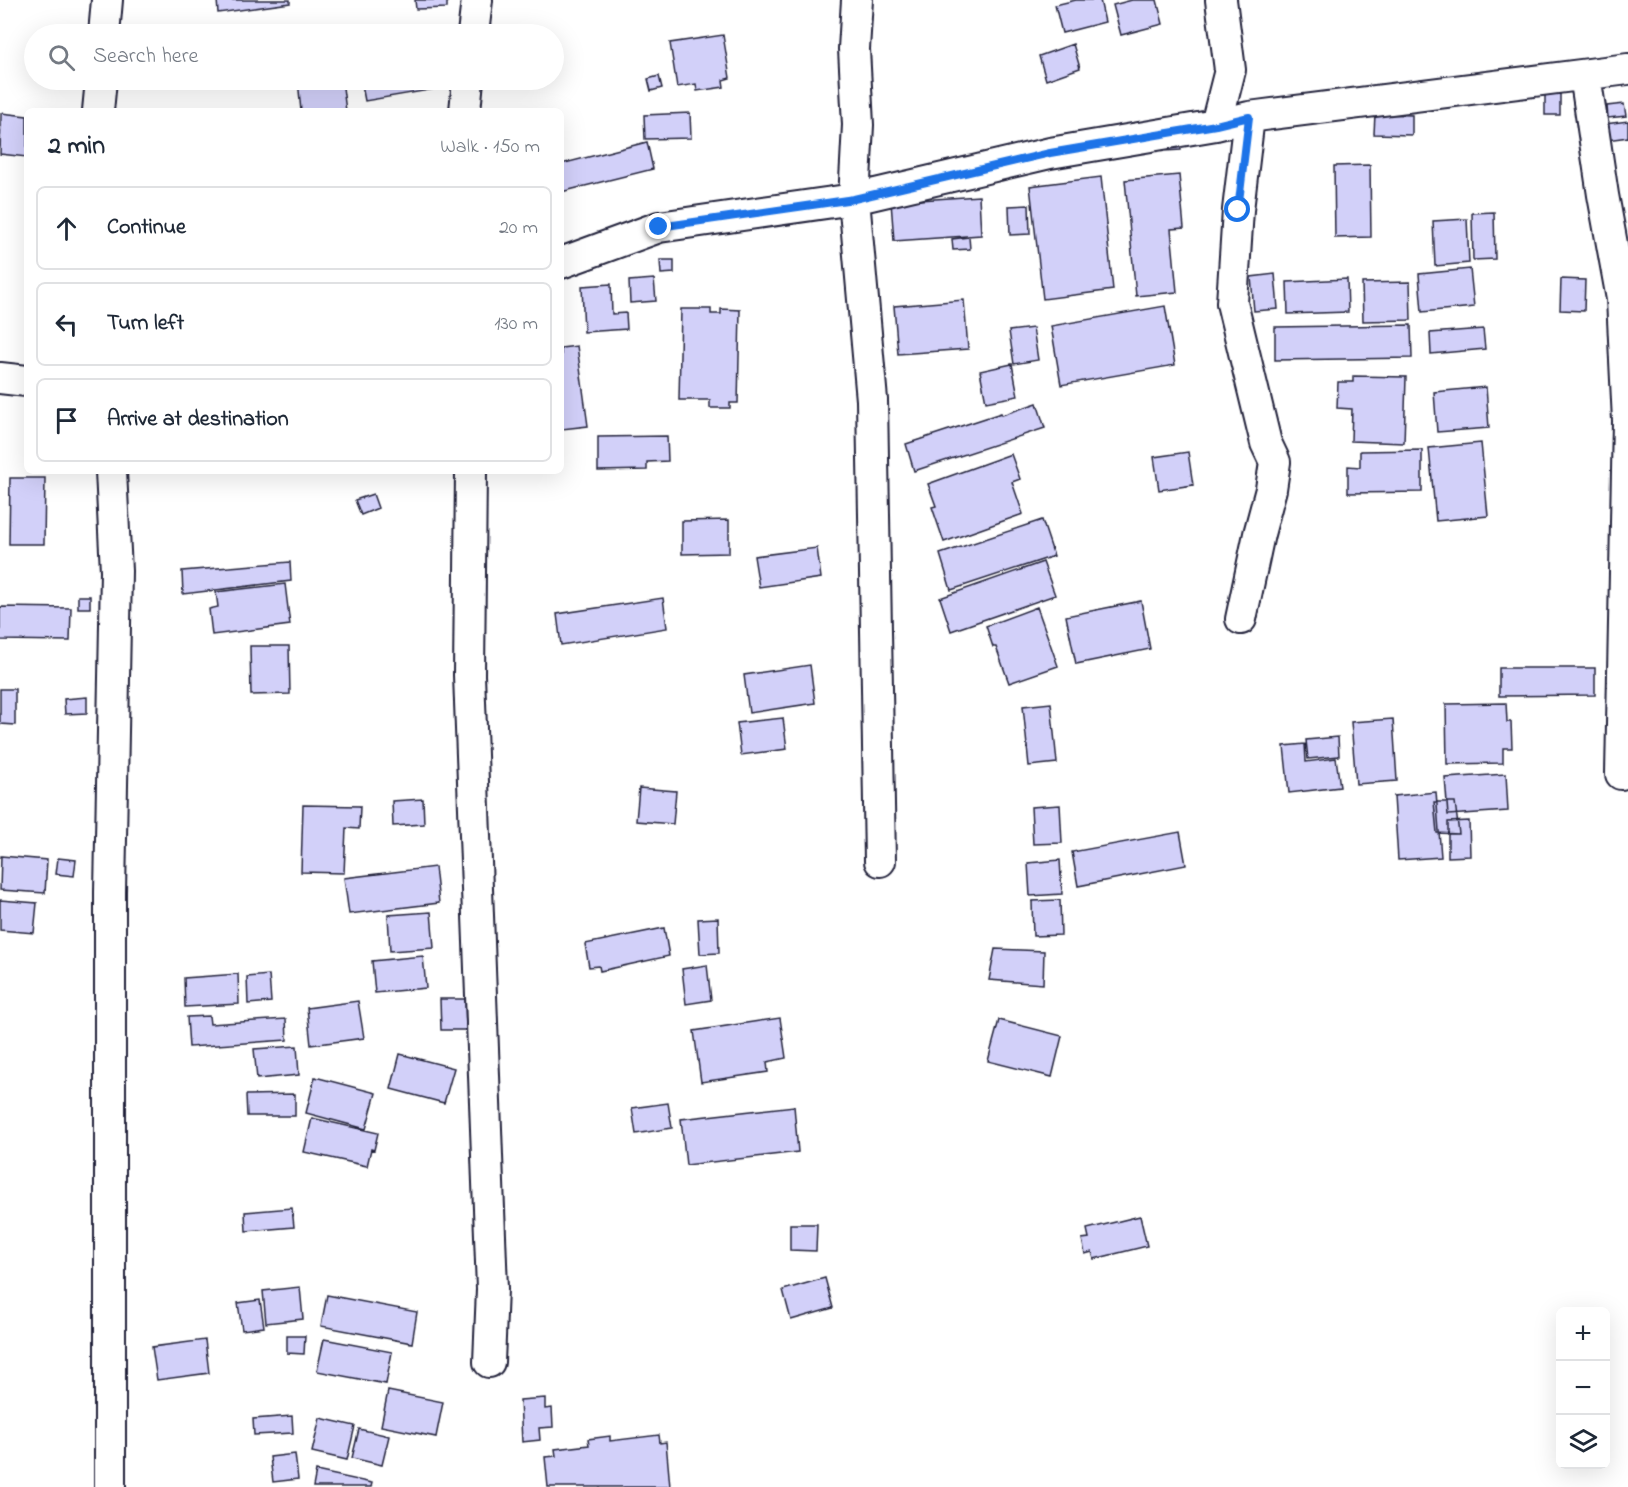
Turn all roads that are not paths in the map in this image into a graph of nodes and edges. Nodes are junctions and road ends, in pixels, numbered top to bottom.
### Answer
1 (107, 0) edge
2 (477, 0) edge
3 (857, 0) edge
4 (1221, 0) edge
5 (105, 24) edge
6 (474, 24) edge
7 (1628, 69) edge
8 (1585, 75) junction
9 (99, 90) edge
10 (467, 90) edge
11 (98, 108) edge
12 (465, 108) edge
13 (1249, 117) junction
14 (1216, 125) junction
15 (854, 199) junction
16 (564, 262) edge
17 (0, 378) edge
18 (24, 381) edge
19 (111, 474) edge
20 (471, 474) edge
21 (1241, 619) dead end
22 (1621, 774) dead end
23 (880, 861) dead end
24 (489, 1362) dead end
25 (110, 1487) edge

1 - 5 street
2 - 6 street
3 - 15 street
4 - 14 street
7 - 8 street
8 - 13 street
8 - 22 street
9 - 11 street
10 - 12 street
13 - 14 street
13 - 21 street
14 - 15 street
15 - 16 street
15 - 23 street
17 - 18 street
19 - 25 street
20 - 24 street

